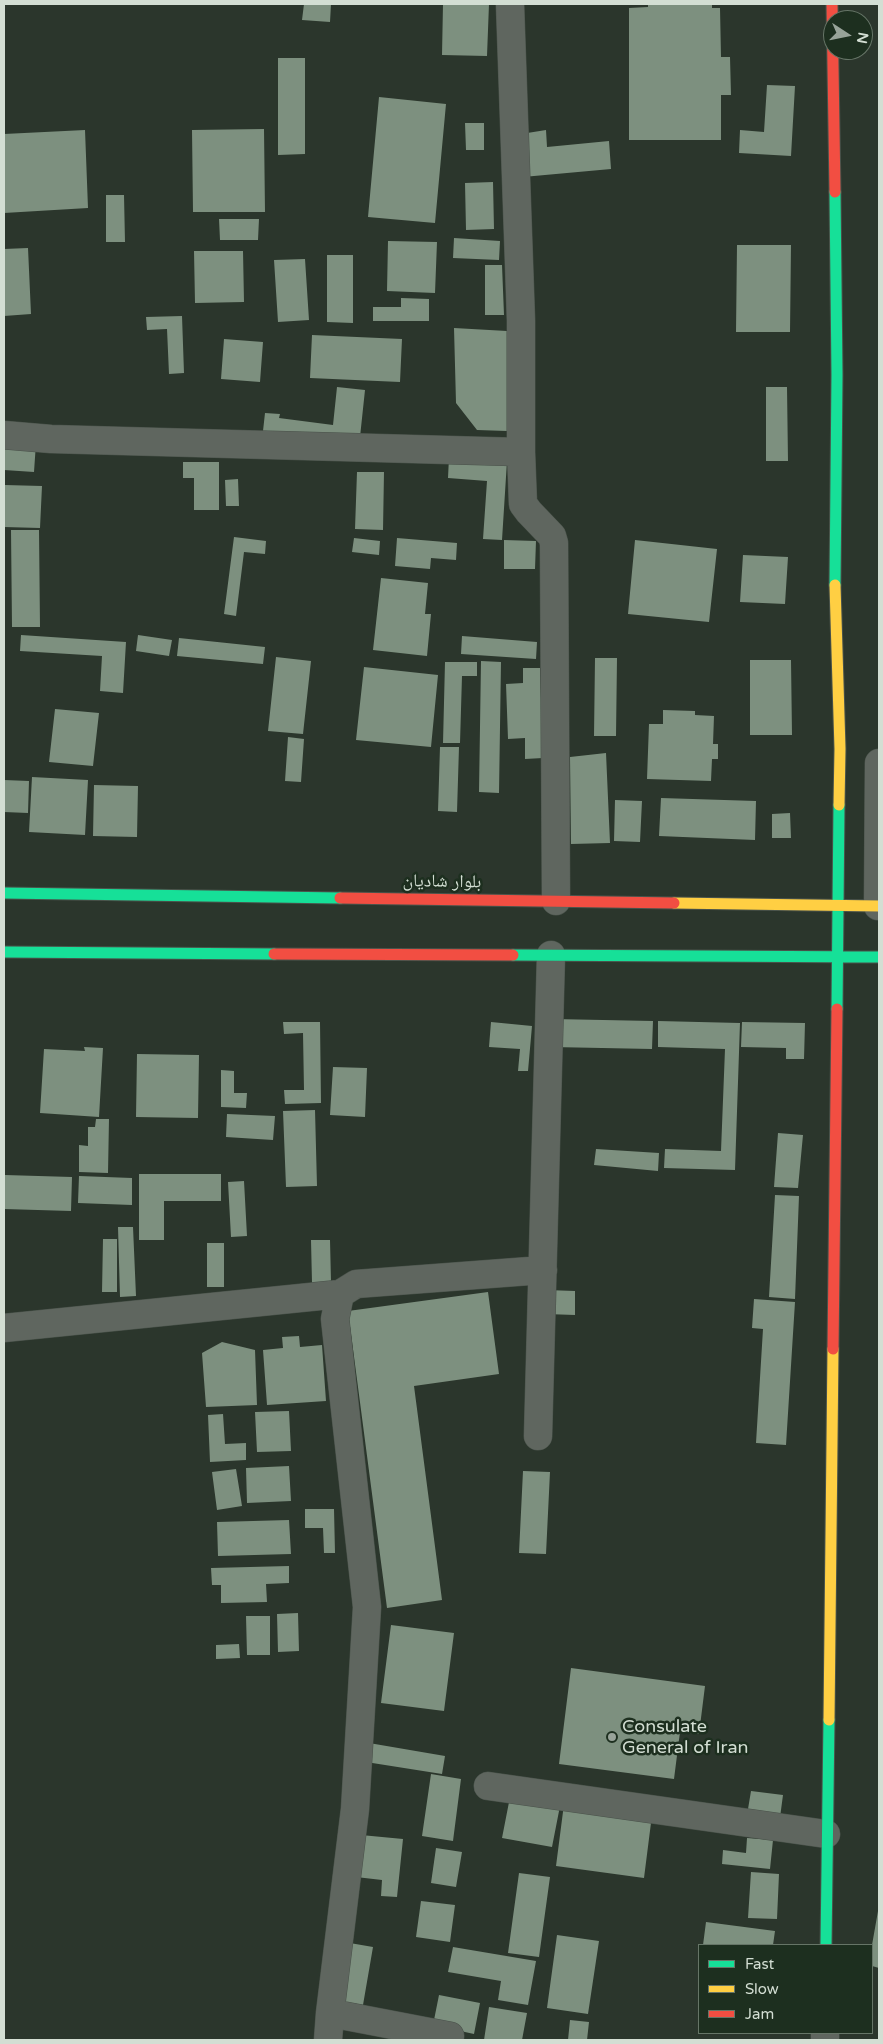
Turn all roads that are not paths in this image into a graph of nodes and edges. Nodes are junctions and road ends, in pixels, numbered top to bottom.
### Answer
1 (510, 4) edge
2 (832, 4) edge
3 (4, 435) edge
4 (521, 452) junction
5 (879, 762) edge
6 (4, 893) edge
7 (556, 901) junction
8 (839, 905) junction
9 (879, 906) edge
10 (4, 952) edge
11 (551, 955) junction
12 (836, 957) junction
13 (879, 957) edge
14 (543, 1270) junction
15 (340, 1294) junction
16 (4, 1328) edge
17 (538, 1436) dead end
18 (488, 1786) dead end
19 (826, 1834) junction
20 (826, 1944) edge
21 (330, 2013) junction
22 (450, 2036) dead end
23 (328, 2040) edge

1 - 4 street
2 - 8 street
3 - 4 street
4 - 7 street
5 - 9 street
6 - 7 street, بلوار شادیان
7 - 8 street, بلوار شادیان
8 - 9 street, بلوار شادیان
8 - 12 street
10 - 11 street
11 - 12 street
11 - 14 street
12 - 13 street
12 - 19 street
14 - 15 street
14 - 17 street
15 - 16 street
15 - 21 street
18 - 19 street
19 - 20 street
21 - 22 street
21 - 23 street

